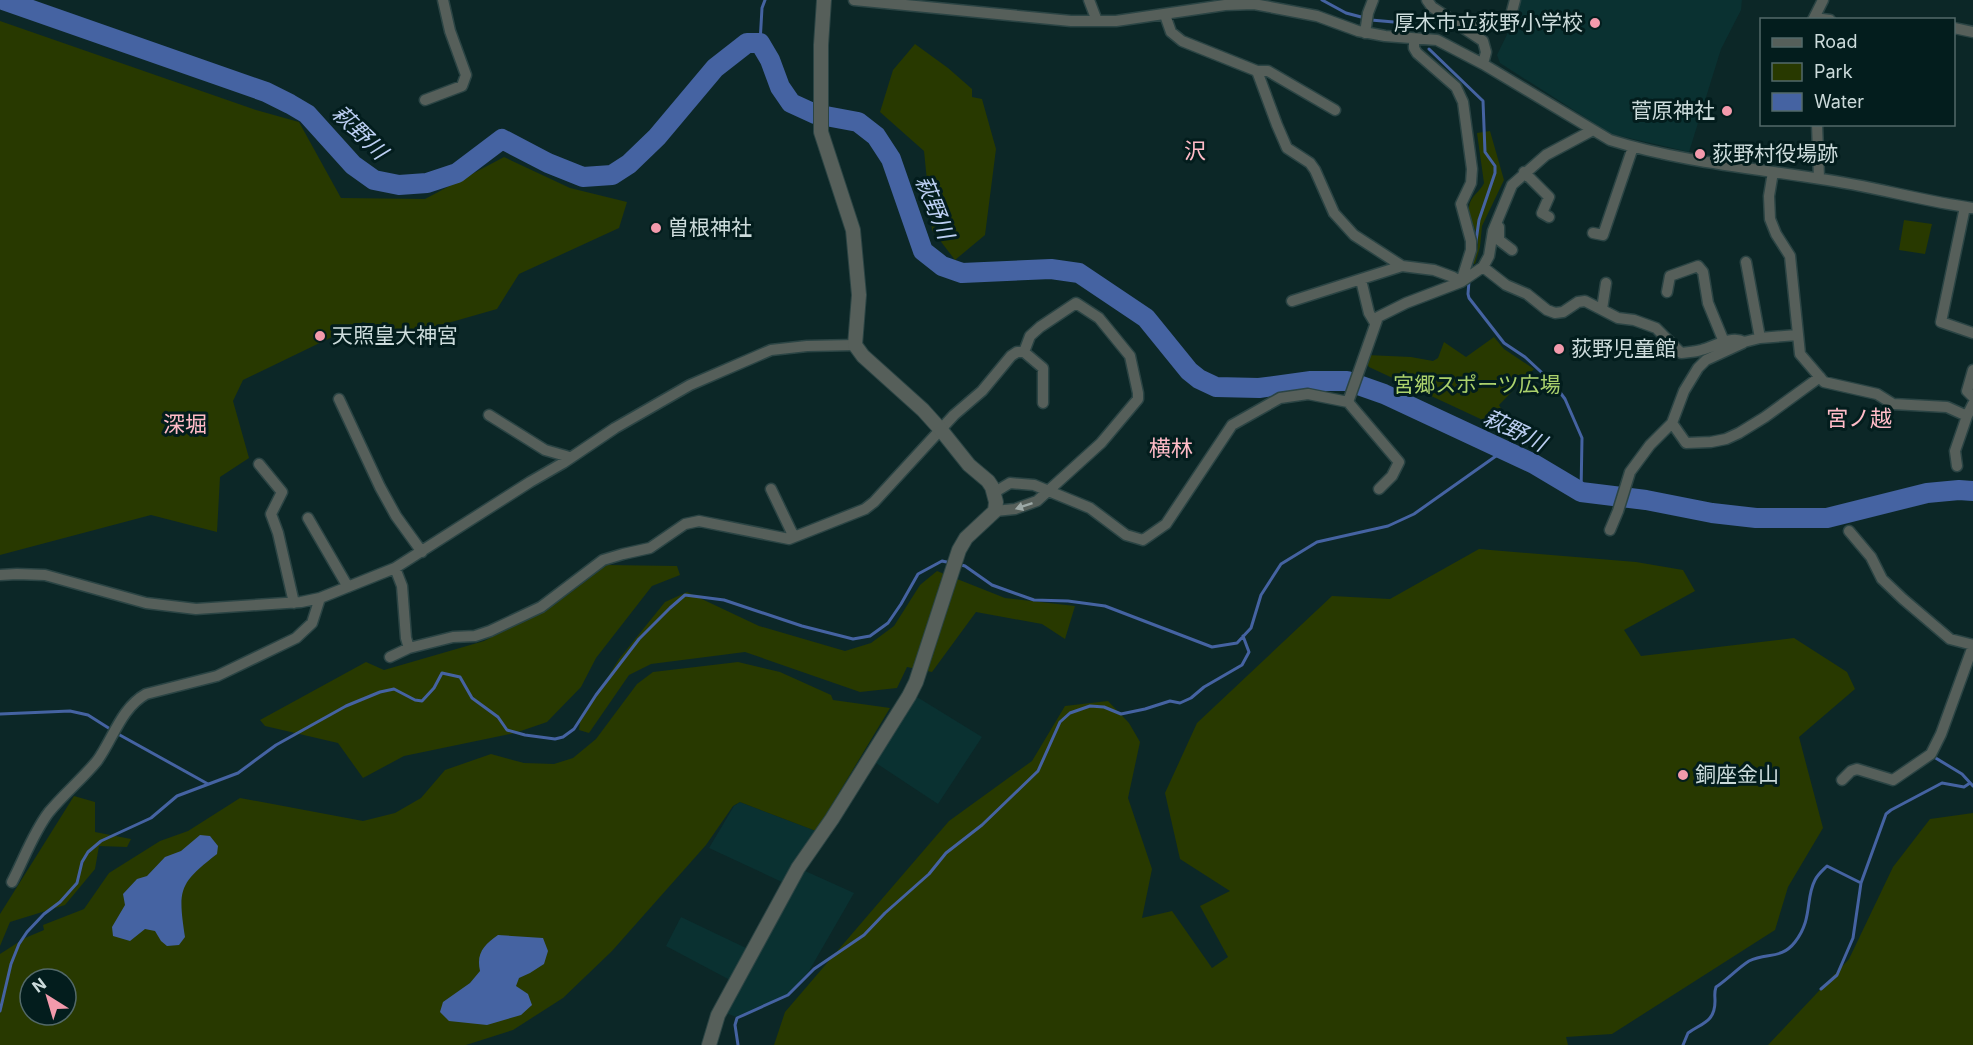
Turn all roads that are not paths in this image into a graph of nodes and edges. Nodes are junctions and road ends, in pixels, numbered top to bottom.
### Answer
1 (443, 0) edge
2 (824, 0) edge
3 (854, 0) edge
4 (957, 0) edge
5 (1089, 0) edge
6 (1373, 0) edge
7 (1427, 0) edge
8 (1515, 0) edge
9 (1823, 0) edge
10 (936, 5) edge
11 (1165, 15) junction
12 (1814, 18) edge
13 (1097, 21) junction
14 (1955, 28) edge
15 (1365, 33) junction
16 (1471, 33) junction
17 (1973, 33) edge
18 (1414, 39) junction
19 (1483, 64) junction
20 (1257, 71) junction
21 (425, 100) dead end
22 (1335, 110) dead end
23 (1817, 126) edge
24 (1593, 130) junction
25 (1633, 147) junction
26 (1524, 172) junction
27 (1773, 172) junction
28 (1819, 178) junction
29 (1969, 207) edge
30 (1542, 213) dead end
31 (1498, 217) junction
32 (1602, 235) dead end
33 (1512, 250) dead end
34 (1746, 262) dead end
35 (1402, 266) junction
36 (1482, 267) junction
37 (1361, 280) junction
38 (1464, 280) junction
39 (1606, 283) dead end
40 (1667, 292) dead end
41 (1292, 302) dead end
42 (1602, 309) junction
43 (1375, 323) junction
44 (1973, 333) edge
45 (1797, 335) junction
46 (1760, 338) junction
47 (1724, 342) junction
48 (1744, 342) junction
49 (855, 345) junction
50 (1024, 352) junction
51 (1973, 370) edge
52 (1820, 377) junction
53 (1350, 397) junction
54 (1973, 397) edge
55 (339, 399) dead end
56 (1043, 403) dead end
57 (1973, 404) edge
58 (489, 415) dead end
59 (1967, 416) junction
60 (1672, 423) junction
61 (941, 430) junction
62 (570, 458) junction
63 (259, 464) dead end
64 (1957, 466) dead end
65 (771, 489) dead end
66 (1379, 489) dead end
67 (1049, 491) junction
68 (994, 492) junction
69 (995, 511) junction
70 (308, 518) dead end
71 (1610, 530) dead end
72 (1849, 531) dead end
73 (794, 537) junction
74 (422, 552) junction
75 (395, 568) junction
76 (0, 576) edge
77 (348, 587) junction
78 (320, 598) junction
79 (294, 603) junction
80 (1973, 646) edge
81 (409, 648) junction
82 (390, 657) dead end
83 (1842, 780) dead end
84 (12, 882) dead end
85 (710, 1045) edge

1 - 21 street
2 - 49 street
3 - 10 street
4 - 10 street
5 - 13 street
6 - 15 street
7 - 16 street
8 - 16 street
9 - 12 street
10 - 13 street
11 - 13 street
11 - 15 street
11 - 20 street
14 - 17 street
15 - 18 street
16 - 19 street
18 - 19 street
18 - 38 street
19 - 24 street
20 - 22 street
20 - 35 street
23 - 28 street
24 - 25 street
24 - 26 street
25 - 27 street
25 - 32 street
26 - 30 street
26 - 31 street
27 - 28 street
27 - 45 street
28 - 29 street
29 - 44 street
31 - 33 street
31 - 36 street
34 - 46 street
35 - 37 street
35 - 38 street
36 - 38 street
36 - 42 street
37 - 41 street
37 - 43 street
38 - 43 street
39 - 42 street
40 - 47 street
42 - 47 street
43 - 53 street
45 - 46 street
45 - 52 street
46 - 48 street
47 - 48 street
48 - 60 street
49 - 61 street
49 - 62 street
50 - 56 street
50 - 61 street
50 - 67 street
51 - 54 street
52 - 59 street
52 - 60 street
53 - 66 street
53 - 67 street
55 - 74 street
57 - 59 street
58 - 62 street
59 - 64 street
60 - 71 street
61 - 68 street
61 - 73 street
62 - 74 street
63 - 79 street
65 - 73 street
67 - 68 street
67 -> 69 street
68 - 69 street
69 - 85 street
70 - 77 street
72 - 80 street
73 - 81 street
74 - 75 street
75 - 77 street
75 - 81 street
76 - 79 street
77 - 78 street
78 - 79 street
78 - 84 street
80 - 83 street
81 - 82 street

